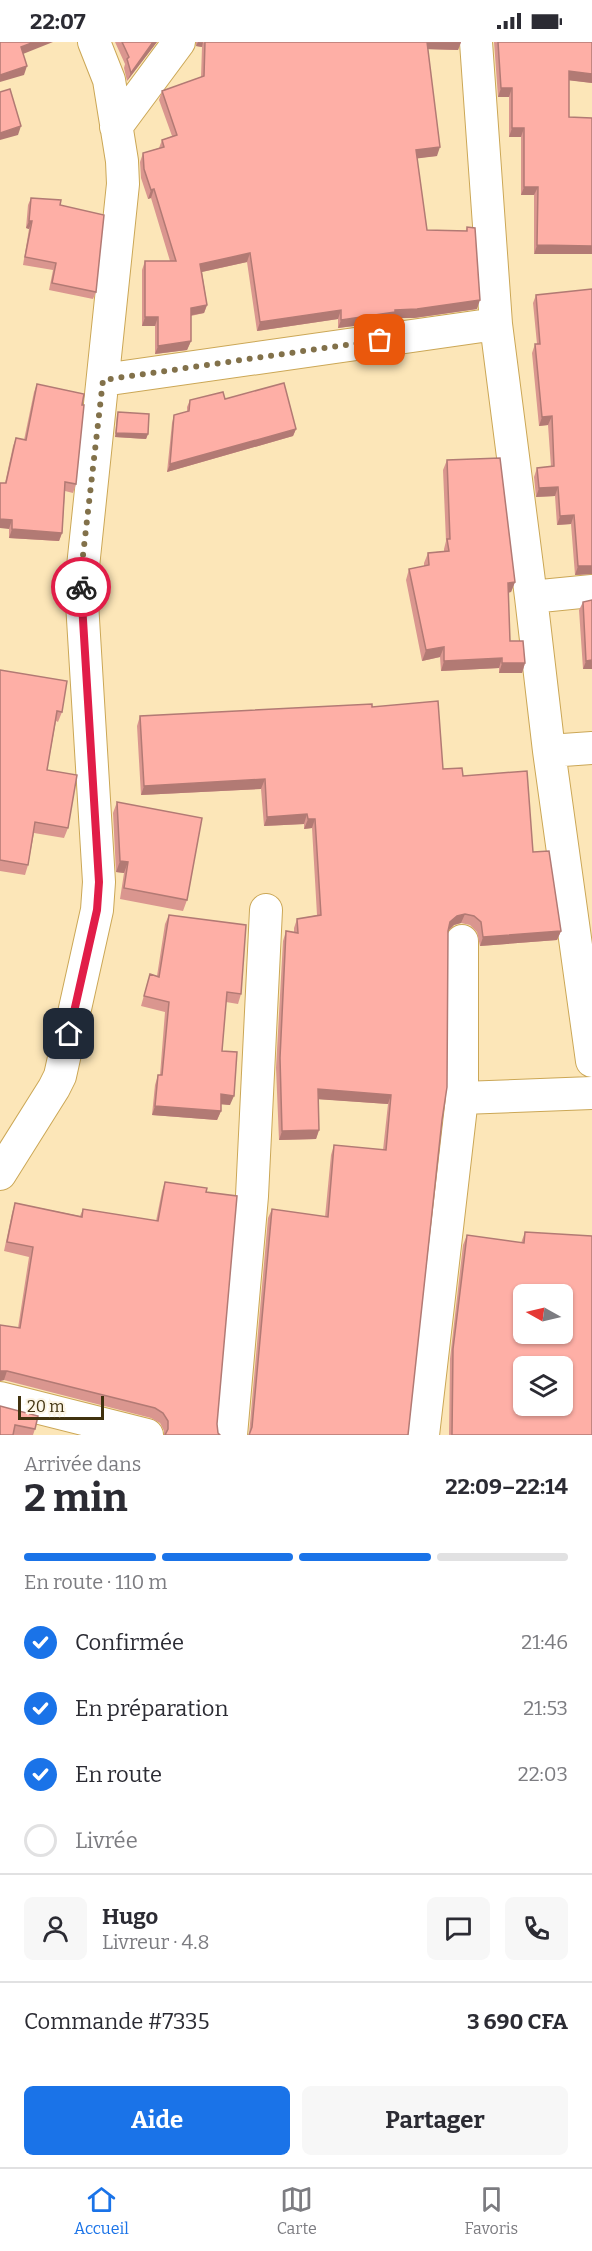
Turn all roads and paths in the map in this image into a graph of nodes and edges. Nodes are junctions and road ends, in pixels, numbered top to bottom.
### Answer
1 (94, 42) edge
2 (179, 42) edge
3 (476, 42) edge
4 (116, 127) junction
5 (496, 324) junction
6 (103, 380) junction
7 (592, 591) edge
8 (531, 597) junction
9 (592, 747) edge
10 (549, 751) junction
11 (266, 910) dead end
12 (462, 941) dead end
13 (592, 1061) edge
14 (592, 1093) edge
15 (462, 1098) junction
16 (0, 1174) edge
17 (0, 1398) edge
18 (147, 1435) edge
19 (231, 1435) edge
20 (423, 1435) edge

1 - 4 street
2 - 4 street
3 - 5 street
4 - 6 street
5 - 6 street
5 - 8 street
6 - 16 street
7 - 8 street
8 - 10 street
9 - 10 street
10 - 13 street
11 - 19 street
12 - 15 street
14 - 15 street
15 - 20 street
17 - 18 street

